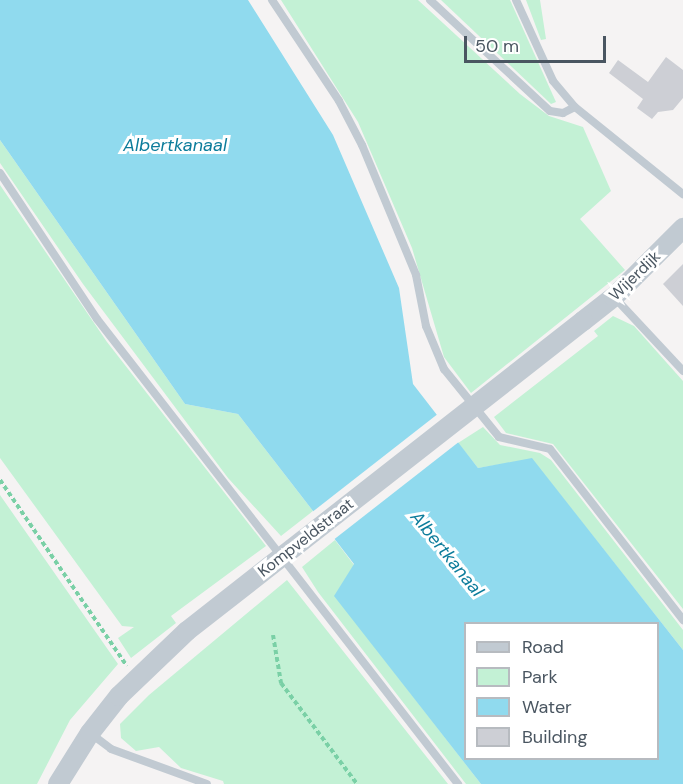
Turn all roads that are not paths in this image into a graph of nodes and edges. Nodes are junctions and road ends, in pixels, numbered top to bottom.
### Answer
1 (272, 0) edge
2 (430, 0) edge
3 (516, 0) edge
4 (575, 107) junction
5 (0, 173) edge
6 (683, 194) edge
7 (683, 228) edge
8 (614, 297) junction
9 (584, 321) joint
10 (683, 371) edge
11 (683, 620) edge
12 (90, 733) junction
13 (58, 784) edge
14 (207, 784) edge
15 (458, 784) edge

1 - 11 lane
2 - 4 lane
3 - 4 lane
4 - 6 lane
5 - 15 lane
7 - 8 street, Wijerdijk
8 - 9 street, Wijerdijk
8 - 10 lane
9 - 12 street, Kompveldstraat, bridge
12 - 13 street, Kompveldstraat
12 - 14 lane

